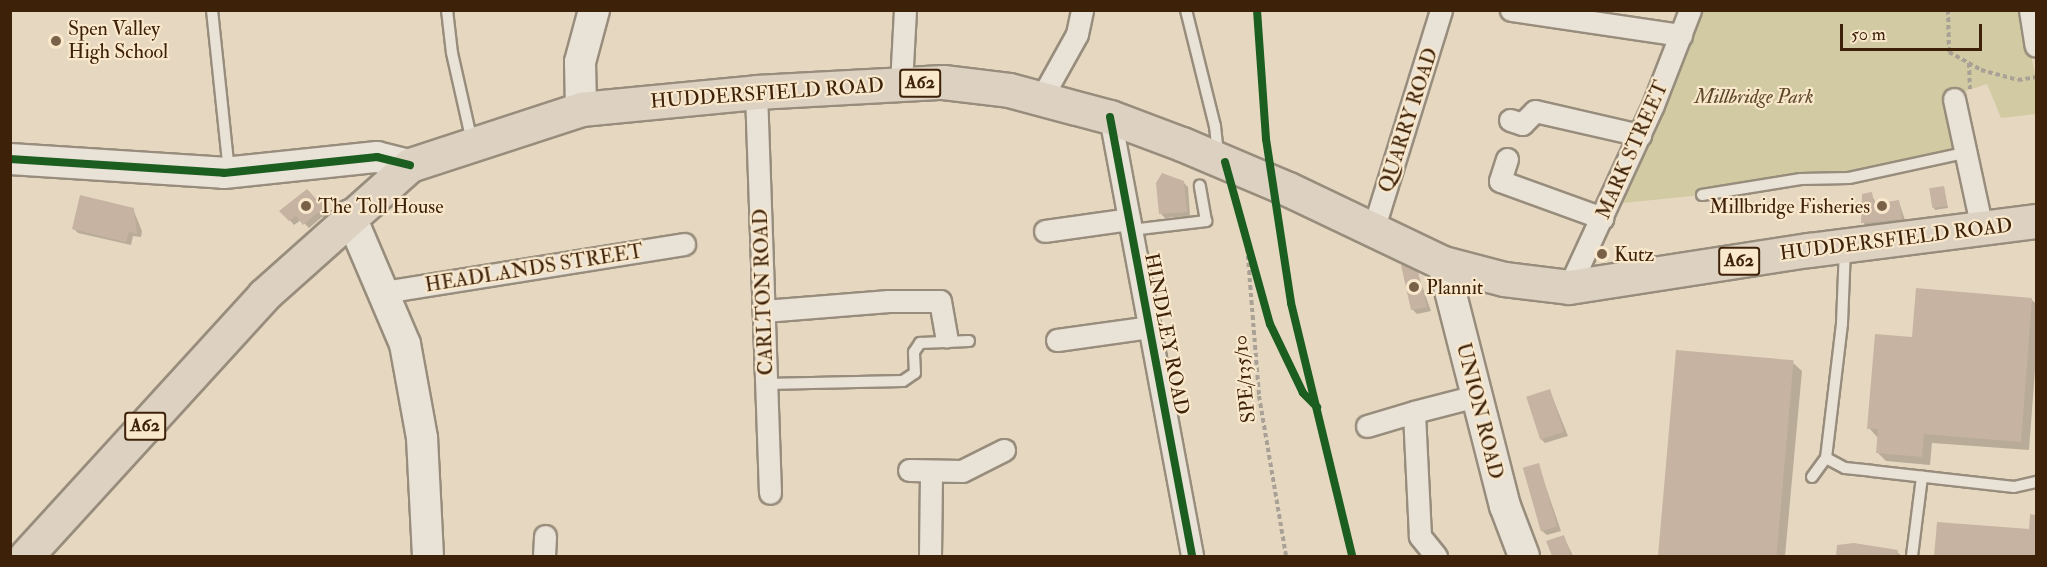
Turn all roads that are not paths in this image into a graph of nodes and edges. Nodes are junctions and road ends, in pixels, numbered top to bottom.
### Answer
1 (212, 10) edge
2 (447, 10) edge
3 (594, 10) edge
4 (905, 10) edge
5 (1186, 10) edge
6 (1441, 10) edge
7 (1511, 10) edge
8 (1690, 10) edge
9 (2030, 10) edge
10 (1078, 12) edge
11 (1682, 35) junction
12 (2037, 46) edge
13 (901, 84) junction
14 (756, 92) junction
15 (1042, 97) junction
16 (1954, 99) dead end
17 (581, 109) junction
18 (1110, 117) junction
19 (1510, 120) dead end
20 (1640, 135) junction
21 (473, 145) junction
22 (1968, 152) junction
23 (10, 159) edge
24 (1507, 159) dead end
25 (410, 165) junction
26 (1232, 166) junction
27 (229, 172) junction
28 (1200, 186) dead end
29 (1702, 195) dead end
30 (350, 215) junction
31 (1602, 218) junction
32 (2037, 221) edge
33 (1130, 224) junction
34 (1983, 228) junction
35 (1373, 230) junction
36 (1045, 231) dead end
37 (684, 244) dead end
38 (1845, 246) junction
39 (1443, 263) junction
40 (1569, 287) junction
41 (384, 292) junction
42 (764, 312) junction
43 (1149, 327) junction
44 (946, 336) dead end
45 (1057, 340) dead end
46 (969, 341) dead end
47 (766, 384) junction
48 (1476, 396) junction
49 (1414, 412) junction
50 (1367, 426) dead end
51 (1004, 450) dead end
52 (1826, 458) junction
53 (909, 470) dead end
54 (931, 473) junction
55 (1812, 477) dead end
56 (1922, 477) junction
57 (2037, 482) edge
58 (770, 493) dead end
59 (26, 556) edge
60 (428, 556) edge
61 (930, 556) edge
62 (1192, 556) edge
63 (1436, 556) edge
64 (1524, 556) edge
65 (1912, 556) edge

1 - 27 lane
2 - 21 lane
3 - 17 street
4 - 13 street
5 - 26 lane
6 - 35 street, QUARRY ROAD
7 - 11 street
8 - 11 street, MARK STREET
9 - 12 street
10 - 15 street
11 - 20 street, MARK STREET
13 - 14 main road, HUDDERSFIELD ROAD / A62
13 - 15 main road, HUDDERSFIELD ROAD / A62
14 - 17 main road, HUDDERSFIELD ROAD / A62
14 - 42 street, CARLTON ROAD
15 - 18 main road, HUDDERSFIELD ROAD / A62
16 - 22 street
17 - 21 main road, HUDDERSFIELD ROAD / A62
18 - 26 main road, HUDDERSFIELD ROAD / A62
18 - 33 street, HINDLEY ROAD
19 - 20 street
20 - 31 street, MARK STREET
21 - 25 main road, HUDDERSFIELD ROAD / A62
22 - 29 lane
22 - 34 street
23 - 27 street
24 - 31 street
25 - 27 street
25 - 30 main road, HUDDERSFIELD ROAD / A62
26 - 35 main road, HUDDERSFIELD ROAD / A62
28 - 33 lane
30 - 41 street
30 - 59 main road, HUDDERSFIELD ROAD / A62
31 - 40 street, MARK STREET
32 - 34 main road, HUDDERSFIELD ROAD / A62
33 - 36 street
33 - 43 street, HINDLEY ROAD
34 - 38 main road, HUDDERSFIELD ROAD / A62
35 - 39 main road, HUDDERSFIELD ROAD / A62
37 - 41 street, HEADLANDS STREET
38 - 40 main road, HUDDERSFIELD ROAD / A62
38 - 52 lane
39 - 40 main road, HUDDERSFIELD ROAD / A62
39 - 48 street, UNION ROAD
41 - 60 street
42 - 44 street
42 - 47 street, CARLTON ROAD
43 - 45 street
43 - 62 street, HINDLEY ROAD
46 - 47 lane
47 - 58 street, CARLTON ROAD
48 - 49 street
48 - 64 street, UNION ROAD
49 - 50 street
49 - 63 street
51 - 54 street
52 - 55 lane
52 - 56 lane
53 - 54 street
54 - 61 street
56 - 57 lane
56 - 65 lane

